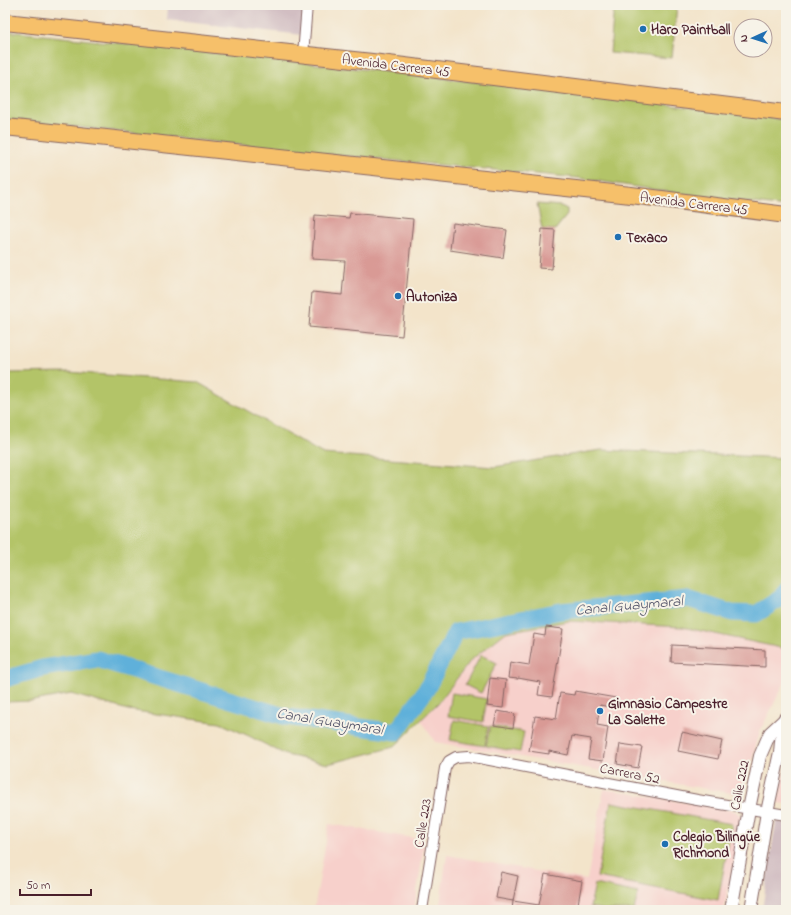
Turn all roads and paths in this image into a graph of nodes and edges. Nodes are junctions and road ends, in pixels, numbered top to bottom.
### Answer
1 (307, 5) edge
2 (5, 22) edge
3 (303, 55) junction
4 (786, 113) edge
5 (5, 127) edge
6 (786, 214) edge
7 (785, 718) edge
8 (468, 756) joint
9 (749, 809) junction
10 (766, 812) junction
11 (786, 815) edge
12 (422, 910) edge
13 (731, 910) edge
14 (751, 910) edge

1 - 3 street
2 - 3 highway, Avenida Carrera 45
3 - 4 highway, Avenida Carrera 45
5 - 6 highway, Avenida Carrera 45
7 - 9 street, Calle 222
7 - 10 street, Calle 222
8 - 9 street, Carrera 52
8 - 12 street, Calle 223
9 - 10 street, Carrera 52
9 - 13 street, Calle 222
10 - 11 street, Carrera 52
10 - 14 street, Calle 222

